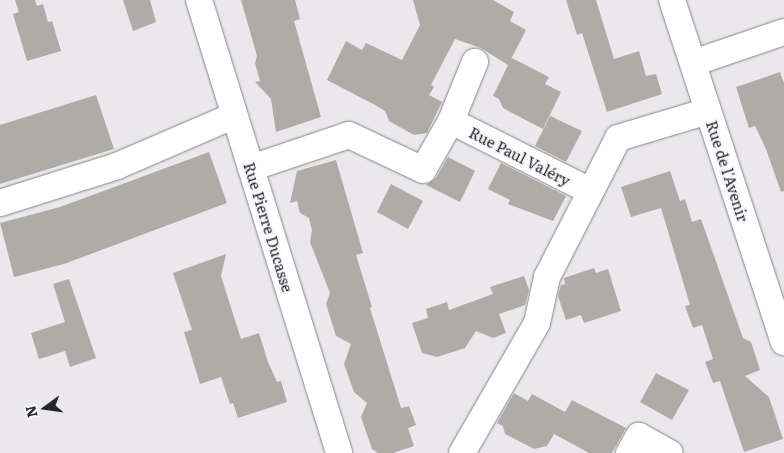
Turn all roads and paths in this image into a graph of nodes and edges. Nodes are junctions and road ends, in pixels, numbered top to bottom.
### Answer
1 (199, 0) edge
2 (672, 0) edge
3 (784, 32) edge
4 (475, 62) dead end
5 (693, 63) junction
6 (708, 111) junction
7 (233, 116) junction
8 (451, 121) junction
9 (251, 168) junction
10 (590, 191) junction
11 (0, 203) edge
12 (784, 342) edge
13 (634, 444) edge
14 (471, 450) edge
15 (340, 453) edge
16 (670, 453) edge

1 - 7 street, Rue Pierre Ducasse
2 - 5 street, Rue de l'Avenir
3 - 5 street
4 - 8 street, Rue Paul Valéry
5 - 6 street, Rue de l'Avenir
6 - 10 street
6 - 12 street, Rue de l'Avenir
7 - 9 street, Rue Pierre Ducasse
7 - 11 street
8 - 9 street, Rue Paul Valéry
8 - 10 street, Rue Paul Valéry
9 - 15 street, Rue Pierre Ducasse
10 - 14 street
13 - 16 street

